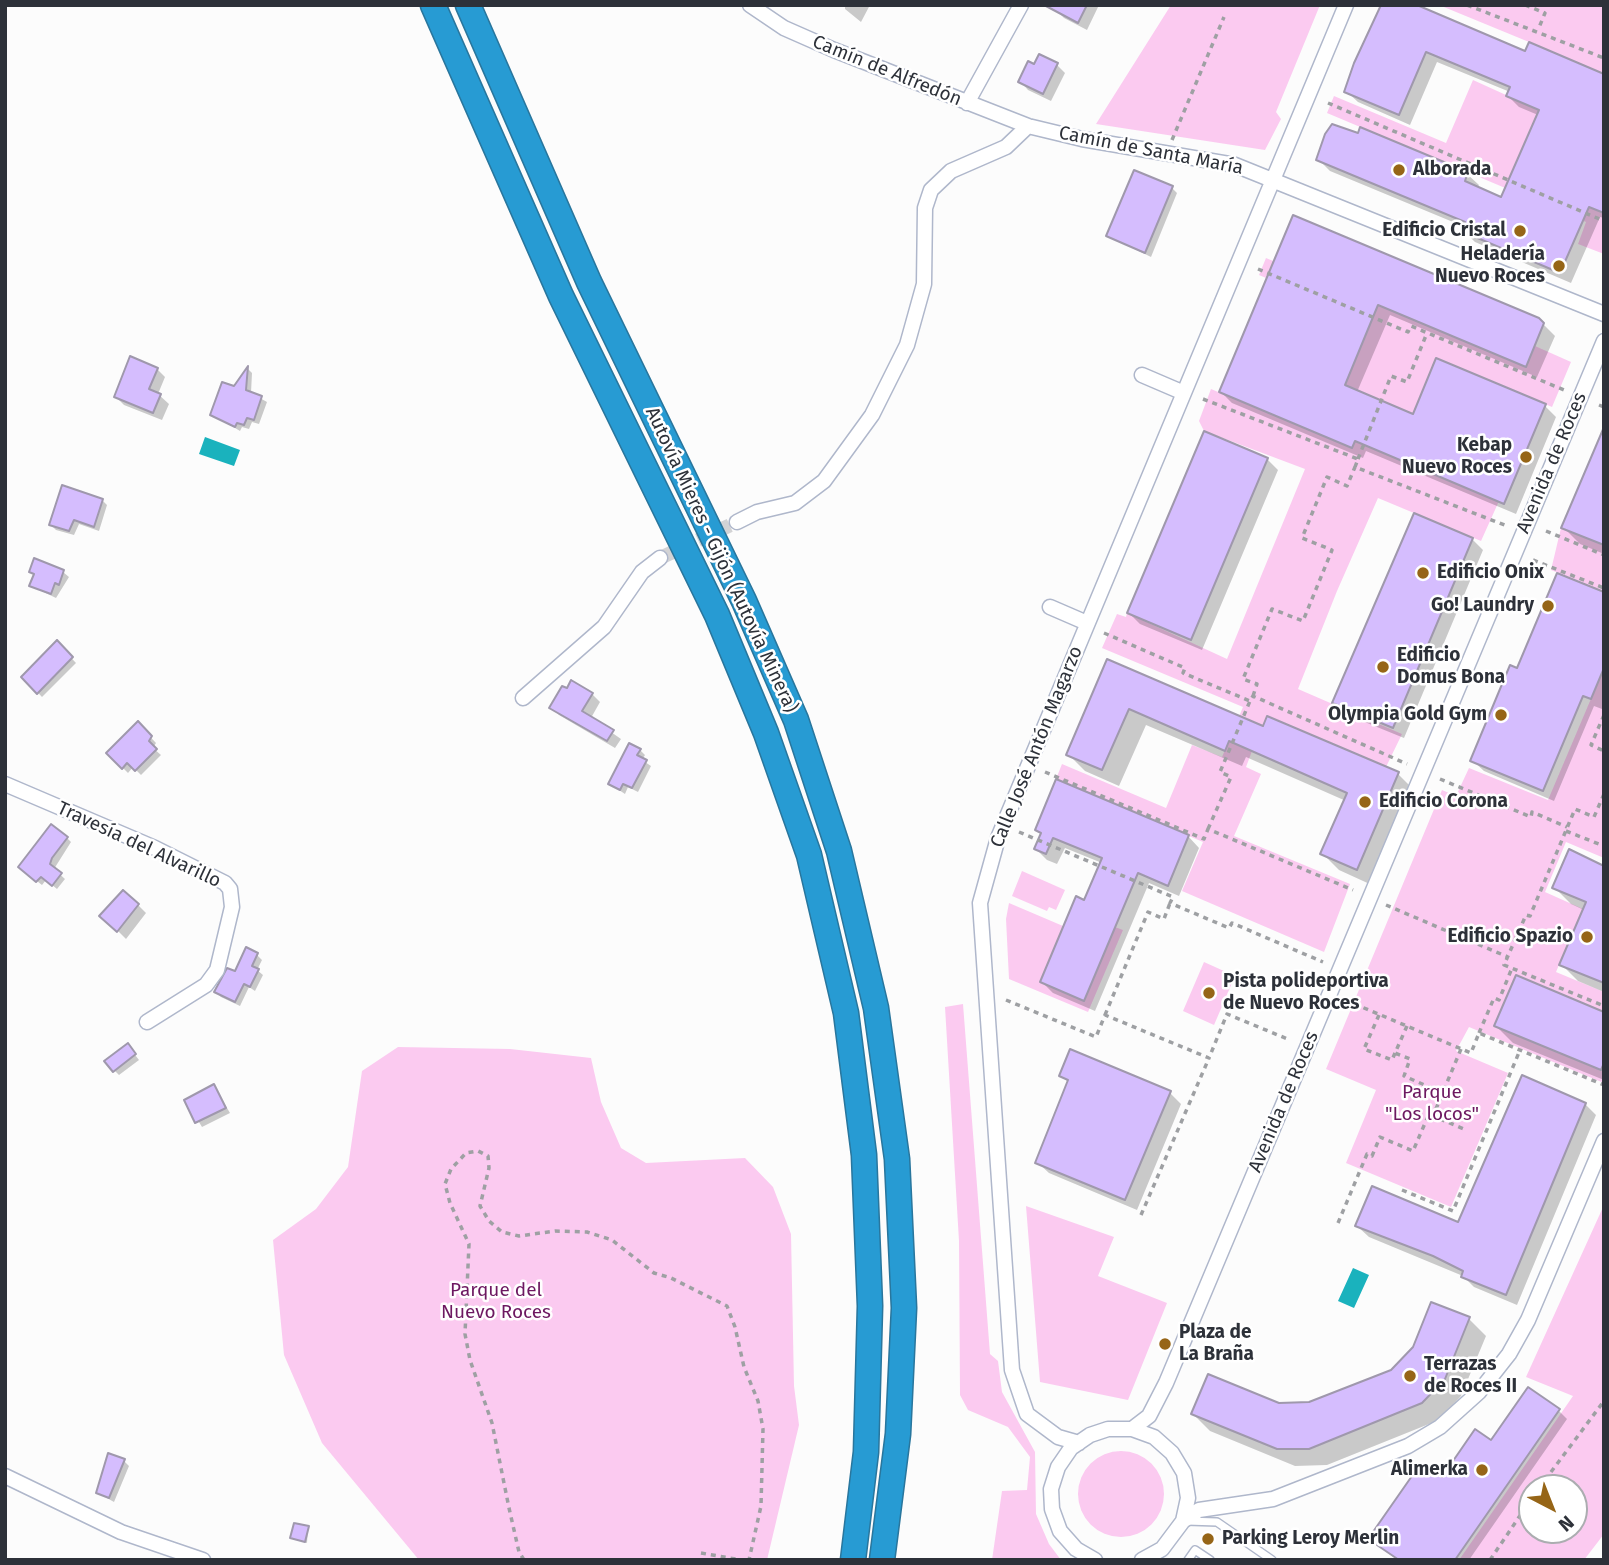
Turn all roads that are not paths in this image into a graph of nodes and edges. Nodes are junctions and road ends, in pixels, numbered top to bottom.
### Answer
1 (433, 5) edge
2 (468, 5) edge
3 (750, 5) edge
4 (1021, 5) edge
5 (1346, 5) edge
6 (967, 103) junction
7 (1028, 126) junction
8 (1273, 178) junction
9 (1604, 314) edge
10 (1604, 341) edge
11 (1142, 375) dead end
12 (1184, 393) junction
13 (737, 522) tunnel mouth
14 (660, 558) tunnel mouth
15 (1049, 607) dead end
16 (1087, 624) junction
17 (523, 698) dead end
18 (5, 784) edge
19 (147, 1022) dead end
20 (1604, 1141) edge
21 (1132, 1429) junction
22 (1079, 1443) junction
23 (5, 1476) edge
24 (1183, 1521) junction
25 (1077, 1555) edge
26 (203, 1560) edge
27 (853, 1560) edge
28 (882, 1560) edge
29 (1095, 1560) edge
30 (1142, 1560) edge
31 (1188, 1560) edge
32 (1210, 1560) edge
33 (1272, 1560) edge

1 - 27 highway
2 - 28 highway, Autovía Mieres - Gijón (Autovía Minera)
3 - 6 street, Camín de Alfredón
4 - 6 street
5 - 8 street, Calle José Antón Magarzo
6 - 7 street, Camín de Alfredón
7 - 8 street, Camín de Santa María
7 - 13 street
8 - 9 street, Camín de Santa María
8 - 12 street, Calle José Antón Magarzo
10 - 21 street, Avenida de Roces
11 - 12 street
12 - 16 street, Calle José Antón Magarzo
14 - 17 street
15 - 16 street
16 - 22 street, Calle José Antón Magarzo
18 - 19 street, Travesía del Alvarillo
20 - 24 street
21 - 22 street
21 - 24 street
22 - 25 street
23 - 26 street
24 - 30 street
24 - 33 lane
25 - 29 street
31 - 32 lane

